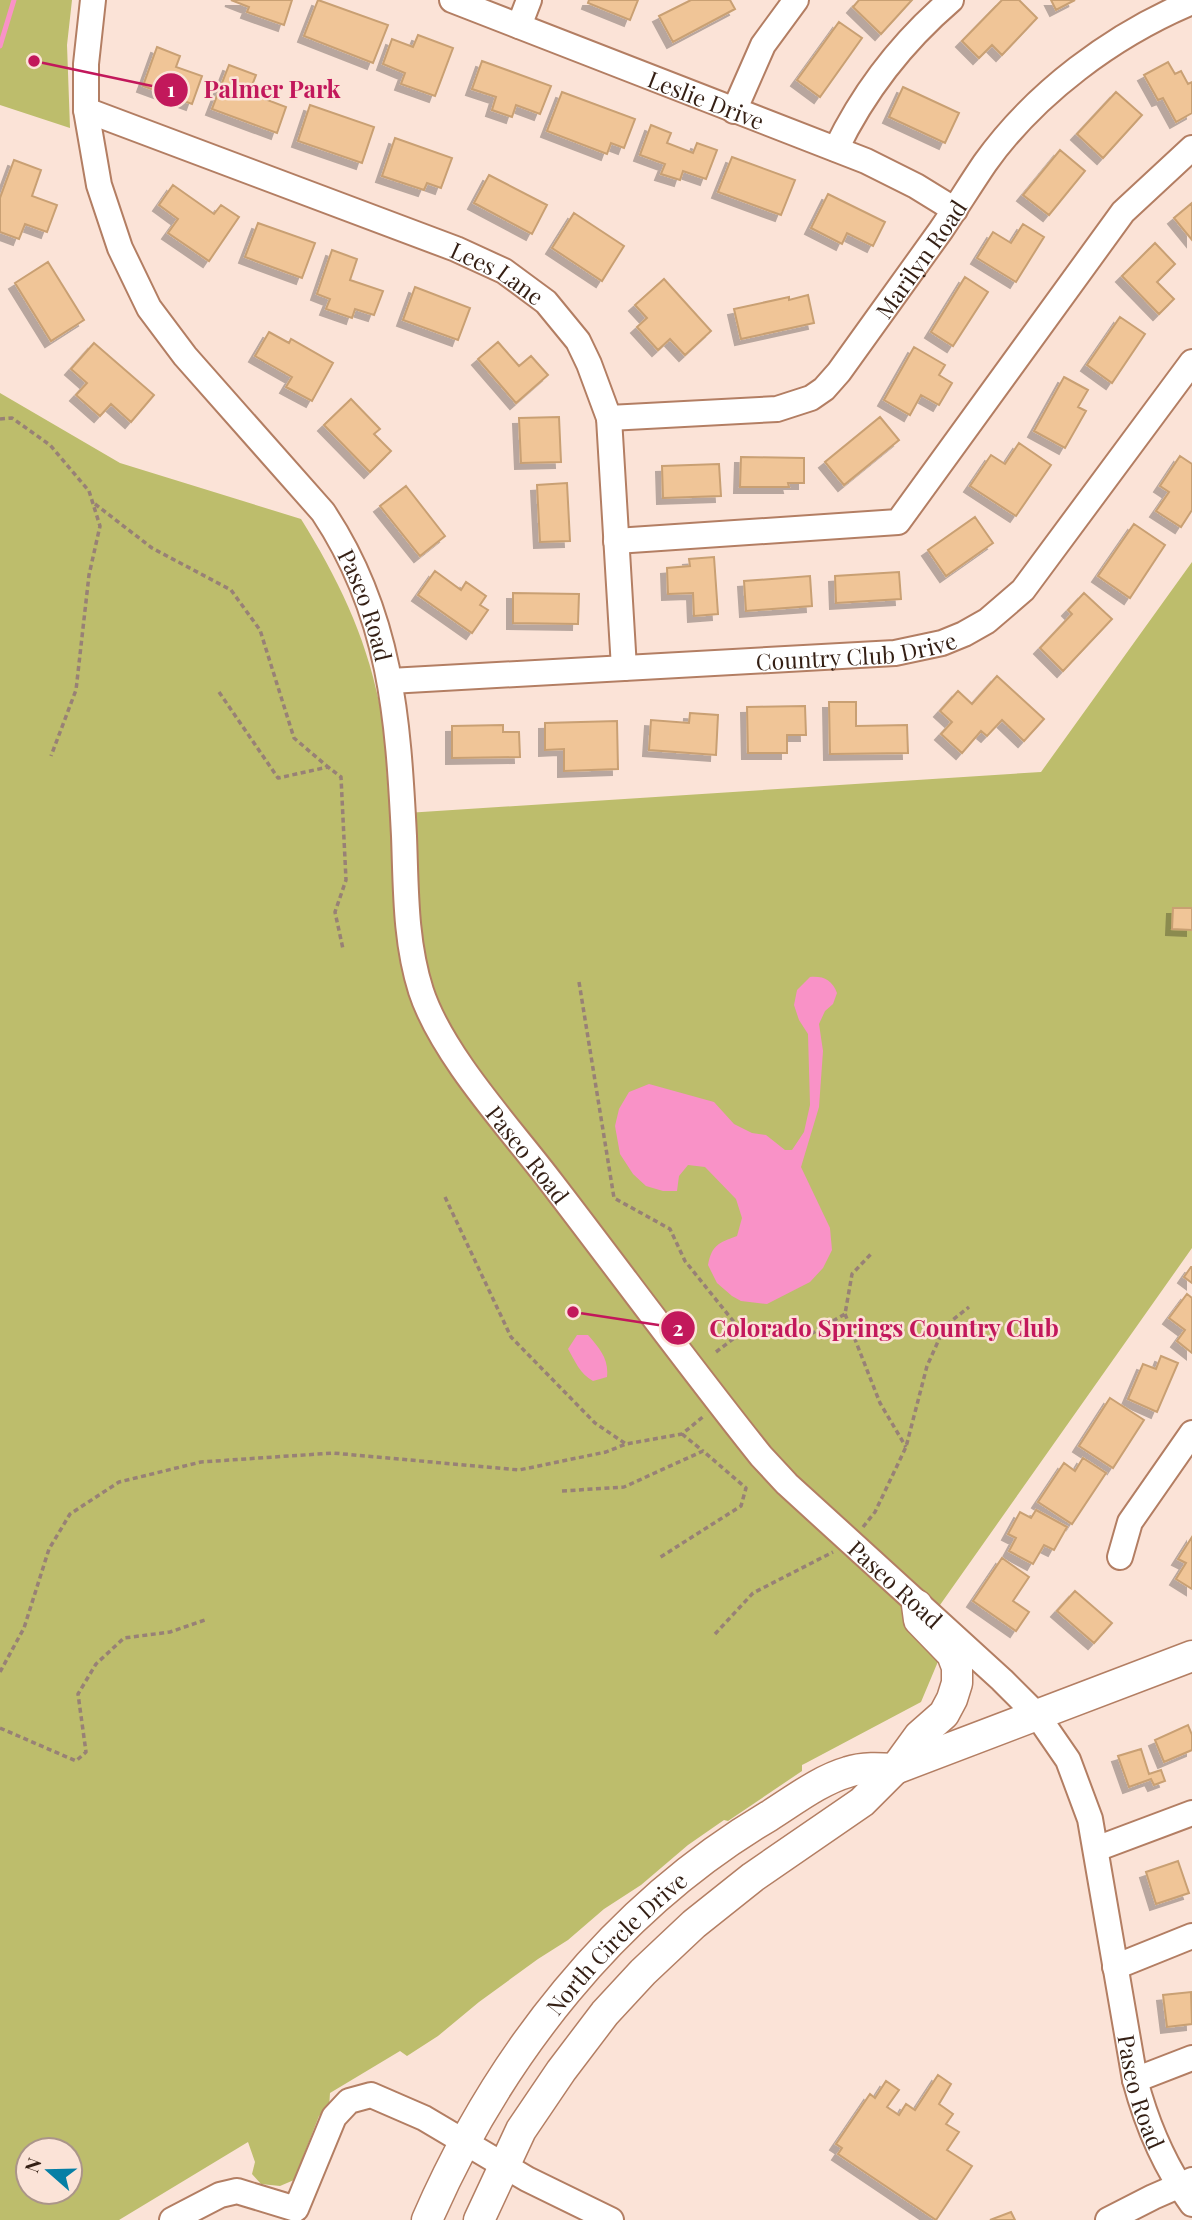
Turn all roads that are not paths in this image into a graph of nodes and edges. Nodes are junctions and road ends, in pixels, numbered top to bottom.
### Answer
1 (93, 0) edge
2 (452, 0) edge
3 (529, 0) edge
4 (796, 0) edge
5 (951, 0) edge
6 (1192, 2) edge
7 (519, 26) junction
8 (86, 110) junction
9 (734, 111) junction
10 (1192, 148) edge
11 (836, 149) junction
12 (955, 210) junction
13 (1192, 362) edge
14 (609, 418) junction
15 (617, 541) junction
16 (624, 668) junction
17 (390, 681) junction
18 (1192, 1433) edge
19 (1120, 1557) dead end
20 (917, 1605) junction
21 (1192, 1656) edge
22 (1037, 1715) junction
23 (895, 1769) junction
24 (1192, 1812) edge
25 (1096, 1849) junction
26 (1192, 1936) edge
27 (1115, 1966) junction
28 (1192, 2059) edge
29 (1135, 2080) junction
30 (465, 2143) junction
31 (504, 2166) junction
32 (1188, 2190) edge
33 (172, 2220) edge
34 (427, 2220) edge
35 (479, 2220) edge
36 (611, 2220) edge
37 (1108, 2220) edge

1 - 8 street, Paseo Road
2 - 7 street, Leslie Drive
3 - 7 street
4 - 9 street
5 - 11 street
6 - 12 street, Marilyn Road
7 - 9 street, Leslie Drive
8 - 14 street, Lees Lane
8 - 17 street, Paseo Road
9 - 11 street, Leslie Drive
10 - 15 street
11 - 12 street, Leslie Drive
12 - 14 street, Marilyn Road
13 - 16 street, Country Club Drive
14 - 15 street, Lees Lane
15 - 16 street, Lees Lane
16 - 17 street, Country Club Drive
17 - 20 street, Paseo Road
18 - 19 street
20 - 22 street, Paseo Road
20 - 23 main road
21 - 22 main road, North Circle Drive
22 - 23 main road, North Circle Drive
22 - 25 street, Paseo Road
23 - 30 main road, North Circle Drive
23 - 31 main road, North Circle Drive
24 - 25 street
25 - 27 street, Paseo Road
26 - 27 street
27 - 29 street, Paseo Road
28 - 29 street
29 - 32 street, Paseo Road
30 - 31 street
30 - 33 street
30 - 34 main road, North Circle Drive
31 - 35 main road, North Circle Drive
31 - 36 street
32 - 37 street

